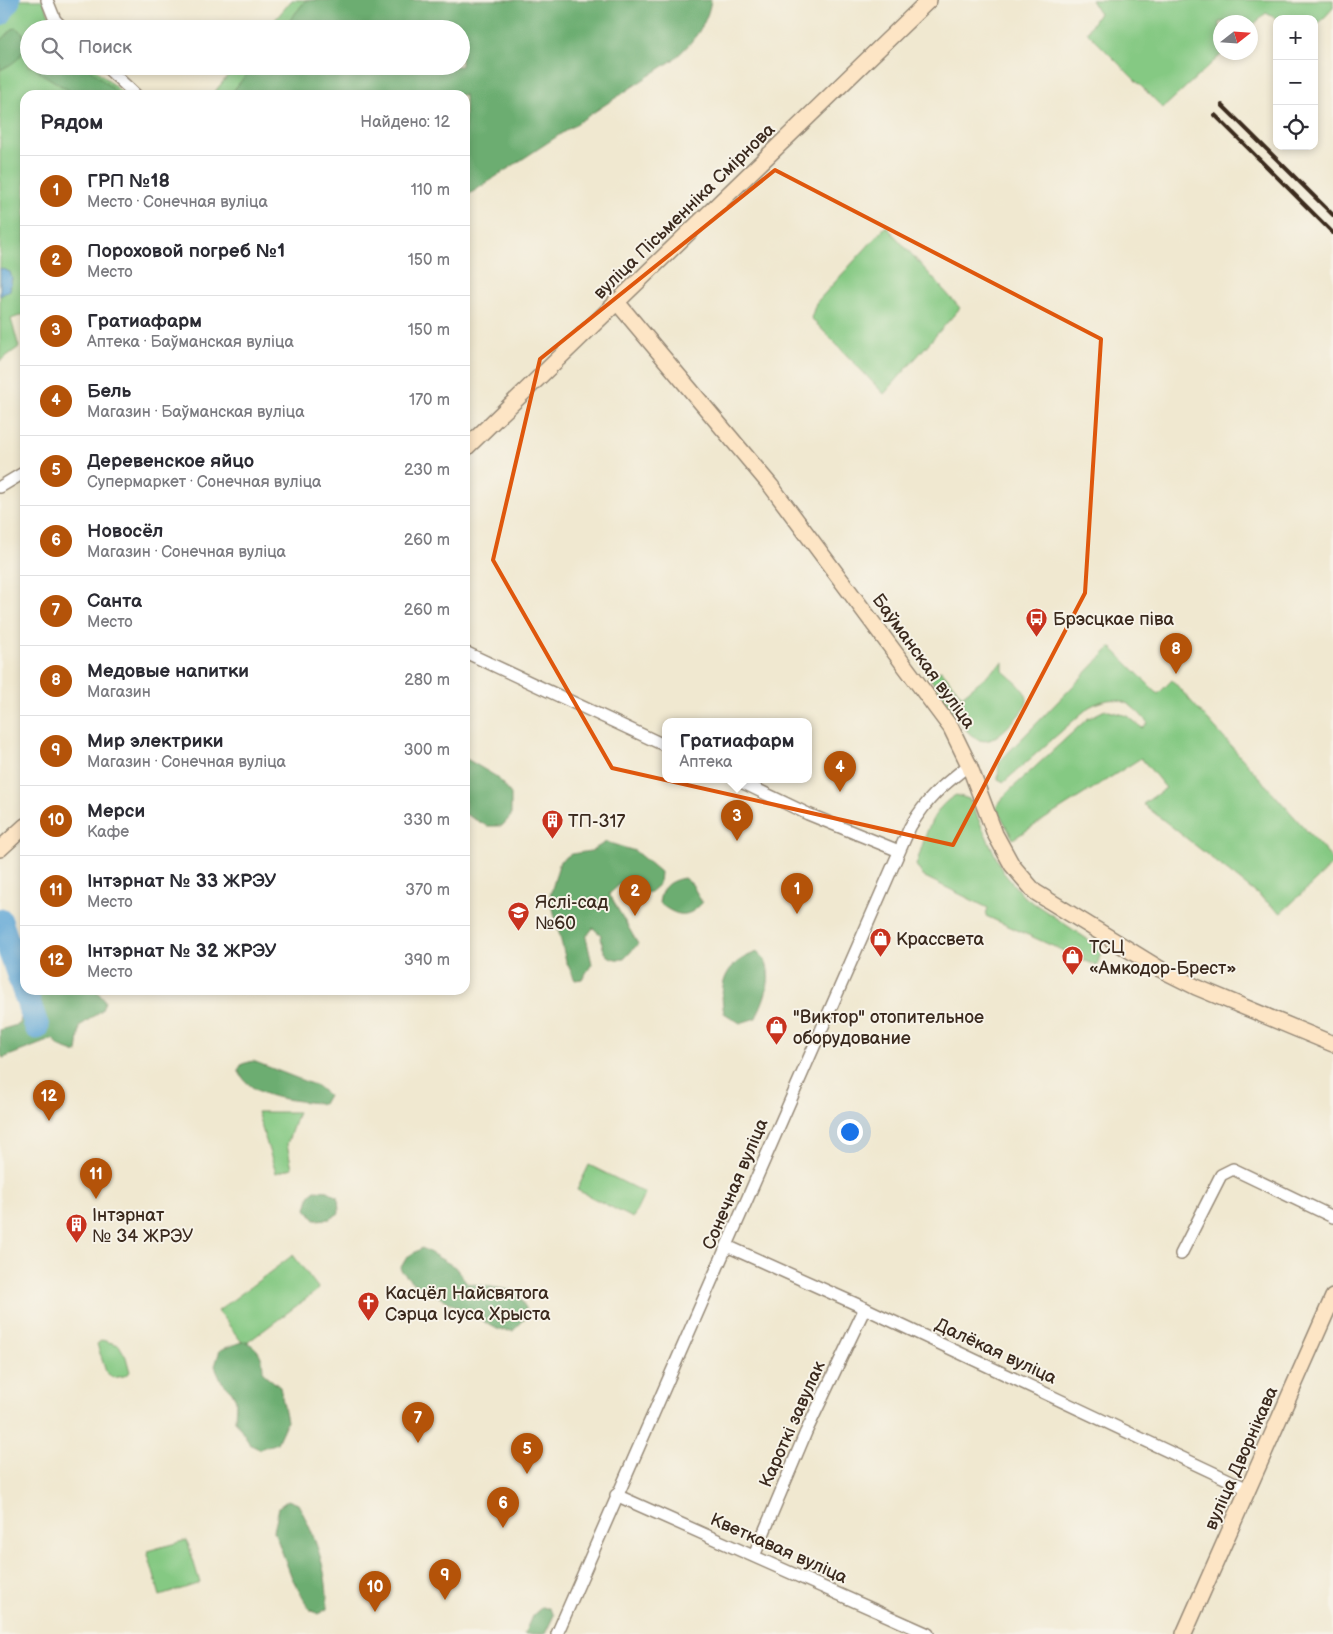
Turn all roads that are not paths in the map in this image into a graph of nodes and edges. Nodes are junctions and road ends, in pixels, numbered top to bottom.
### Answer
1 (47, 0) edge
2 (929, 0) edge
3 (55, 20) edge
4 (115, 75) edge
5 (131, 90) edge
6 (616, 301) junction
7 (470, 444) edge
8 (20, 475) edge
9 (0, 487) edge
10 (470, 654) edge
11 (662, 744) edge
12 (969, 765) junction
13 (743, 783) edge
14 (20, 831) edge
15 (0, 849) edge
16 (899, 851) junction
17 (1333, 1044) edge
18 (1333, 1218) edge
19 (727, 1246) junction
20 (1181, 1254) dead end
21 (1333, 1297) edge
22 (865, 1308) junction
23 (1248, 1489) junction
24 (616, 1496) junction
25 (754, 1556) junction
26 (561, 1633) edge
27 (928, 1634) edge
28 (1184, 1634) edge

1 - 3 street
2 - 6 street, вуліца Пісьменніка Смірнова
4 - 5 street
6 - 7 street, вуліца Пісьменніка Смірнова
6 - 12 street, Баўманская вуліца
8 - 9 street
10 - 11 street
12 - 16 street, Сонечная вуліца
12 - 17 street, Баўманская вуліца
13 - 16 street
14 - 15 street
16 - 19 street, Сонечная вуліца
18 - 20 street
19 - 22 street, Далёкая вуліца
19 - 24 street, Сонечная вуліца
21 - 23 street, вуліца Дворнікава
22 - 23 street, Далёкая вуліца
22 - 25 street, Кароткі завулак
23 - 28 street, вуліца Дворнікава
24 - 25 street, Кветкавая вуліца
24 - 26 street, Сонечная вуліца
25 - 27 street, Кветкавая вуліца

